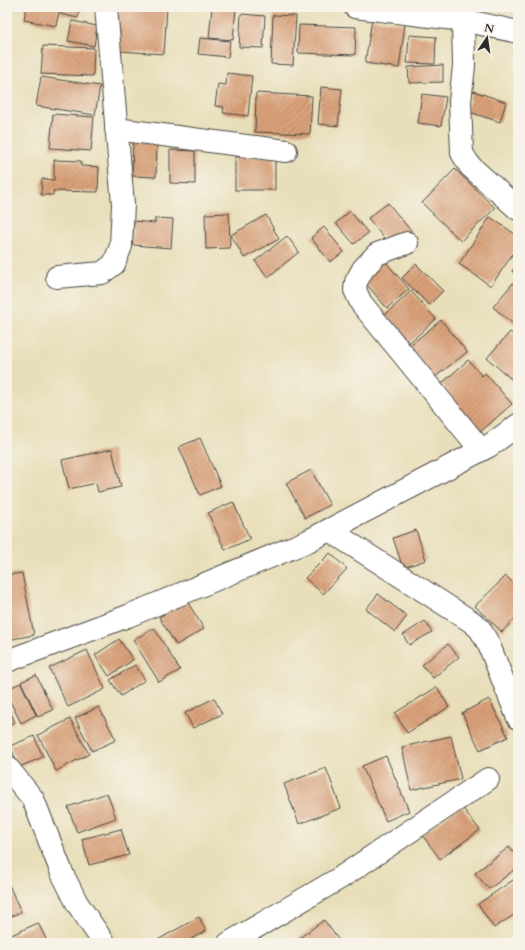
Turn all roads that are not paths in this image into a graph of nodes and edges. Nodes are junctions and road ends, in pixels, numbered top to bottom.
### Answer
1 (106, 7) edge
2 (355, 7) edge
3 (463, 20) junction
4 (518, 32) edge
5 (116, 129) junction
6 (286, 151) dead end
7 (518, 209) edge
8 (407, 243) dead end
9 (57, 277) dead end
10 (518, 425) edge
11 (481, 450) junction
12 (329, 530) junction
13 (7, 661) edge
14 (518, 718) edge
15 (7, 767) edge
16 (488, 779) dead end
17 (104, 943) edge
18 (229, 943) edge

1 - 5 street
2 - 3 street
3 - 4 street
3 - 7 street
5 - 6 street
5 - 9 street
8 - 11 street
10 - 11 street
11 - 12 street
12 - 13 street
12 - 14 street
15 - 17 street
16 - 18 street

